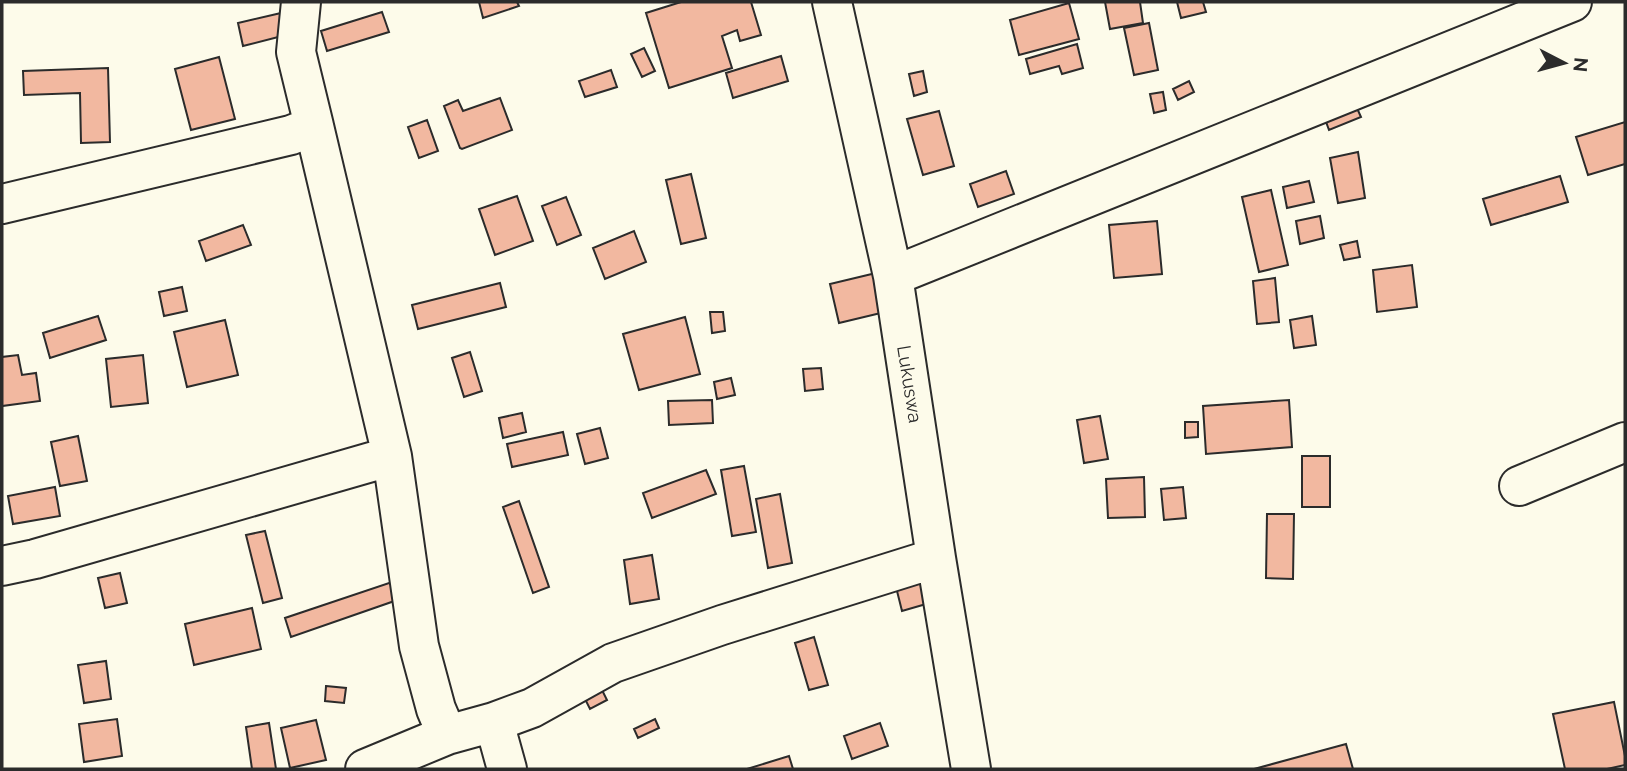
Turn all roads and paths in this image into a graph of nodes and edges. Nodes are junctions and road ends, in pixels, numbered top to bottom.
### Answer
1 (301, 2) edge
2 (832, 2) edge
3 (1572, 2) edge
4 (314, 126) junction
5 (2, 204) edge
6 (893, 276) junction
7 (1625, 442) edge
8 (392, 456) junction
9 (1519, 486) dead end
10 (936, 558) junction
11 (2, 566) edge
12 (494, 722) junction
13 (447, 735) junction
14 (365, 769) edge
15 (507, 769) edge
16 (971, 769) edge

1 - 4 street
2 - 6 street, Lukuswa
3 - 6 street
4 - 5 street
4 - 8 street
6 - 10 street, Lukuswa
7 - 9 street
8 - 11 street
8 - 13 street
10 - 12 street
10 - 16 street, Lukuswa
12 - 13 street
12 - 15 street
13 - 14 street

